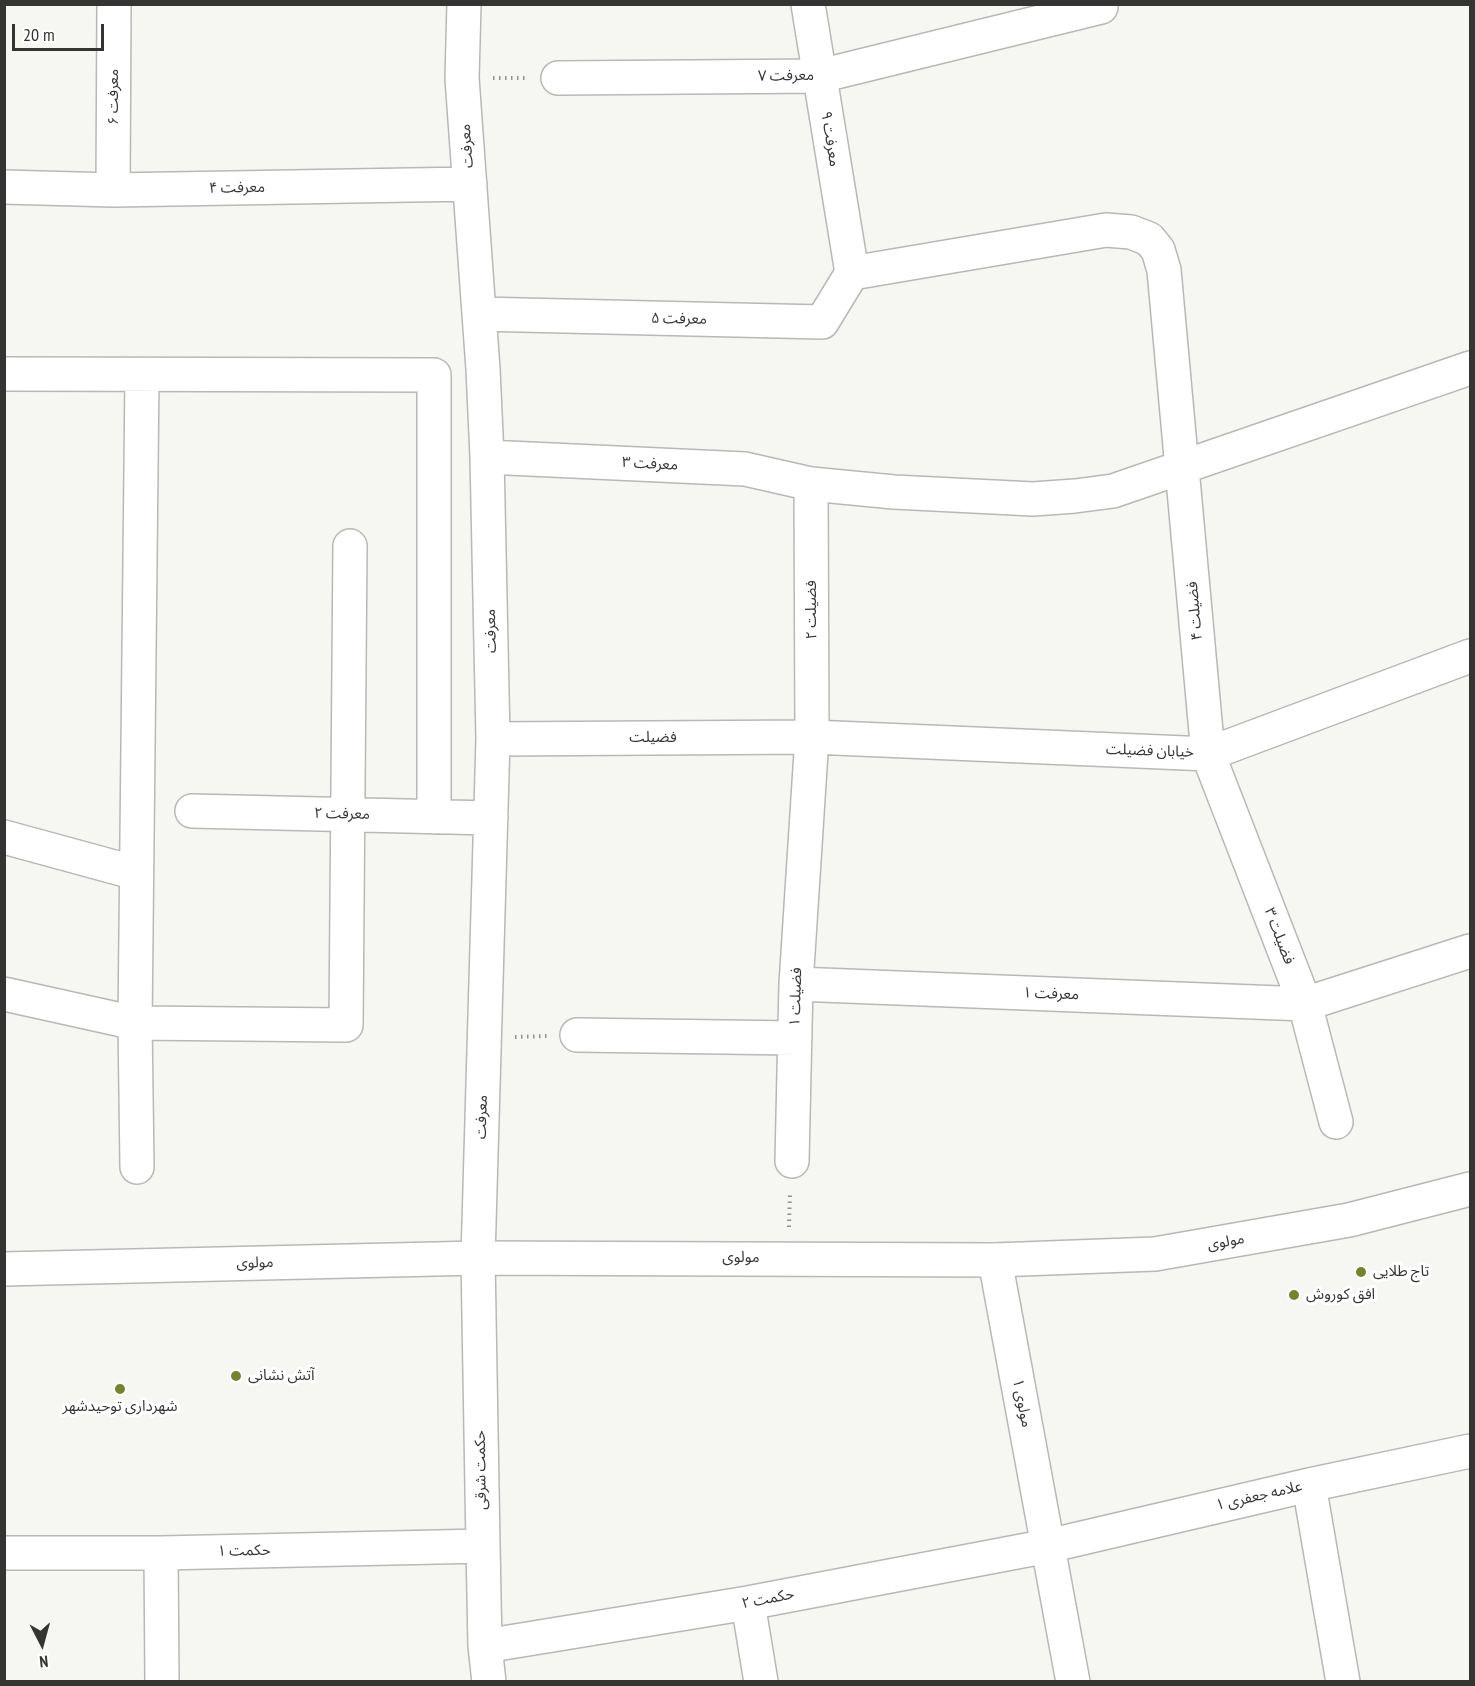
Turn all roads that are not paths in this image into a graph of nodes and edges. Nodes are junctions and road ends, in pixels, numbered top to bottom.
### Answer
1 (114, 4) edge
2 (464, 4) edge
3 (808, 4) edge
4 (1101, 7) dead end
5 (820, 76) junction
6 (558, 78) road end
7 (470, 184) junction
8 (4, 187) edge
9 (113, 190) junction
10 (852, 273) junction
11 (479, 314) junction
12 (1470, 368) edge
13 (4, 375) edge
14 (142, 375) junction
15 (487, 457) junction
16 (1182, 468) junction
17 (811, 484) junction
18 (350, 546) dead end
19 (1470, 656) edge
20 (812, 737) junction
21 (493, 739) junction
22 (1208, 754) junction
23 (192, 810) dead end
24 (347, 815) junction
25 (434, 817) junction
26 (491, 818) junction
27 (4, 837) edge
28 (136, 873) junction
29 (1470, 951) edge
30 (796, 984) junction
31 (4, 993) edge
32 (1305, 1004) junction
33 (135, 1023) junction
34 (577, 1035) road end
35 (795, 1038) junction
36 (1336, 1122) dead end
37 (792, 1161) road end
38 (137, 1167) dead end
39 (1470, 1189) edge
40 (478, 1258) junction
41 (995, 1260) junction
42 (4, 1269) edge
43 (1470, 1451) edge
44 (1309, 1485) junction
45 (483, 1546) junction
46 (1048, 1546) junction
47 (4, 1553) edge
48 (161, 1553) junction
49 (748, 1603) junction
50 (485, 1646) junction
51 (162, 1682) edge
52 (489, 1682) edge
53 (761, 1682) edge
54 (1073, 1682) edge
55 (1342, 1682) edge

1 - 9 street, معرفت ۶
2 - 7 street, معرفت
3 - 5 street, معرفت ۹
4 - 5 street, معرفت ۷
5 - 6 street, معرفت ۷
5 - 10 street, معرفت ۹
7 - 9 street, معرفت ۴
7 - 11 street, معرفت
8 - 9 street, معرفت ۴
10 - 11 street, معرفت ۵
10 - 16 street, فضیلت ۴
11 - 15 street, معرفت
12 - 16 street, معرفت ۳
13 - 14 street
14 - 25 street
14 - 28 street
15 - 17 street, معرفت ۳
15 - 21 street, معرفت
16 - 17 street, معرفت ۳
16 - 22 street, فضیلت ۴
17 - 20 street, فضیلت ۲
18 - 24 street
19 - 22 street, خیابان فضیلت
20 - 21 street, فضیلت
20 - 22 street, خیابان فضیلت
20 - 30 street, فضیلت ۱
21 - 26 street, معرفت
22 - 32 street, فضیلت ۳
23 - 24 street, معرفت ۲
24 - 25 street, معرفت ۲
24 - 33 street
25 - 26 street, معرفت ۲
26 - 40 street, معرفت
27 - 28 street
28 - 33 street
29 - 32 street
30 - 32 street, معرفت ۱
30 - 35 street, فضیلت ۱
31 - 33 street
32 - 36 street, فضیلت ۳
33 - 38 street
34 - 35 street
35 - 37 street, فضیلت ۱
39 - 41 street, مولوی
40 - 41 street, مولوی
40 - 42 street, مولوی
40 - 45 street, حکمت شرقی
41 - 46 street, مولوی ۱
43 - 44 street, علامه جعفری ۱
44 - 46 street, علامه جعفری ۱
44 - 55 street
45 - 48 street, حکمت ۱
45 - 50 street, حکمت شرقی
46 - 49 street, حکمت ۲
46 - 54 street, مولوی ۱
47 - 48 street, حکمت ۱
48 - 51 street
49 - 50 street, حکمت ۲
49 - 53 street
50 - 52 street, حکمت شرقی

